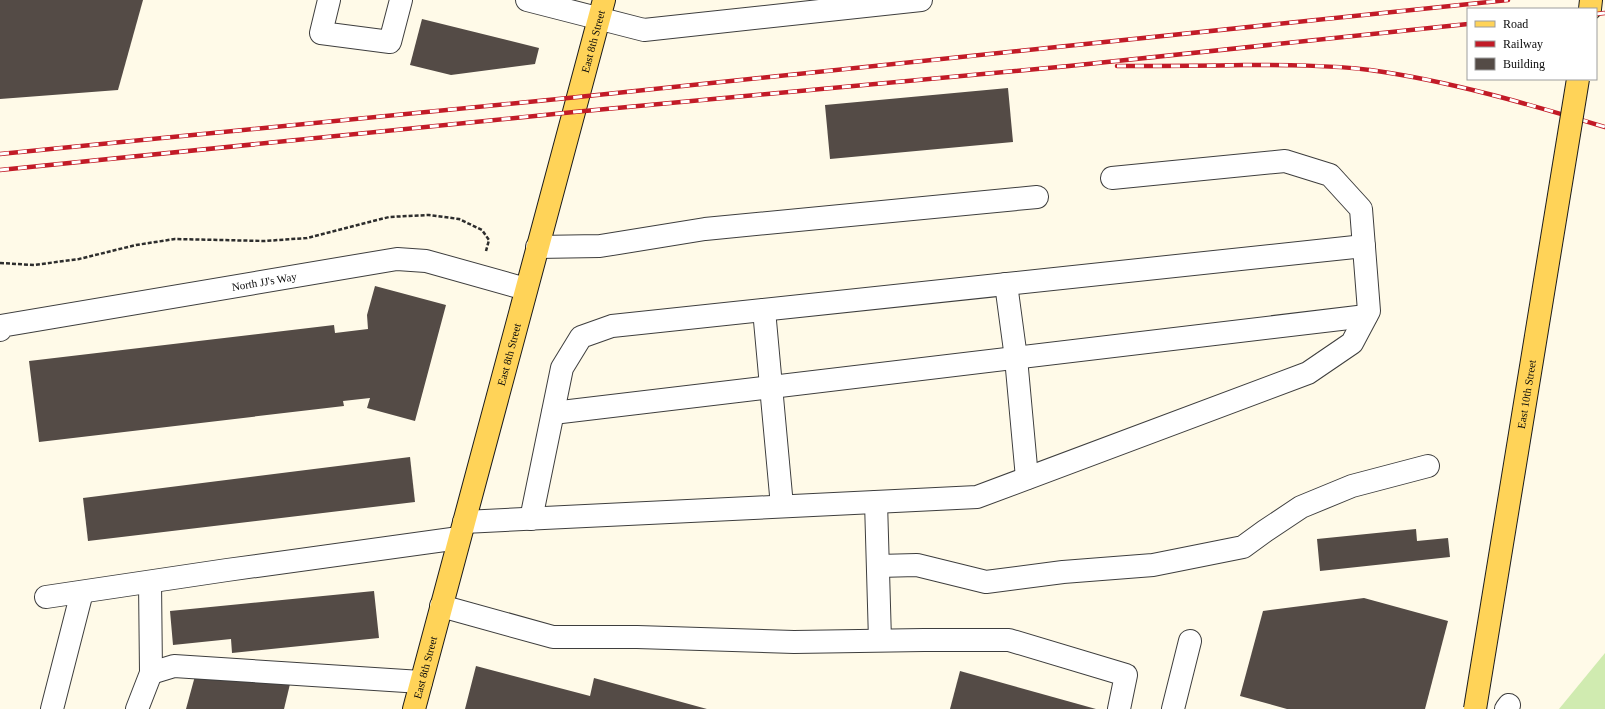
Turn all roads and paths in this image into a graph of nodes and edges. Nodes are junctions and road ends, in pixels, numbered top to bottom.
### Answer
1 (329, 0) edge
2 (401, 0) edge
3 (527, 0) edge
4 (922, 0) edge
5 (601, 9) edge
6 (1578, 80) edge
7 (1112, 178) dead end
8 (1038, 197) dead end
9 (1364, 246) junction
10 (537, 247) junction
11 (0, 264) edge
12 (478, 276) junction
13 (1006, 284) junction
14 (526, 290) junction
15 (764, 310) junction
16 (1366, 316) junction
17 (0, 328) edge
18 (1016, 358) junction
19 (771, 387) junction
20 (553, 413) junction
21 (1428, 466) dead end
22 (1027, 478) junction
23 (876, 502) junction
24 (782, 506) junction
25 (531, 518) junction
26 (462, 530) junction
27 (878, 566) junction
28 (150, 582) junction
29 (82, 592) junction
30 (46, 597) dead end
31 (441, 606) junction
32 (880, 640) junction
33 (1190, 641) dead end
34 (151, 673) junction
35 (421, 682) junction
36 (52, 709) edge
37 (138, 709) edge
38 (414, 709) edge
39 (1119, 709) edge
40 (1173, 709) edge
41 (1475, 709) edge

1 - 2 street
3 - 5 street
4 - 5 street
5 - 10 main road, East 8th Street
6 - 41 main road, East 10th Street, bridge
7 - 9 street
8 - 10 street
9 - 13 street
9 - 16 street
10 - 14 main road, East 8th Street
11 - 12 path
12 - 14 street, North JJ's Way
12 - 17 street, North JJ's Way
13 - 15 street
13 - 18 street
14 - 26 main road, East 8th Street
15 - 19 street
15 - 20 street
16 - 18 street
16 - 22 street
18 - 19 street
18 - 22 street
19 - 20 street
19 - 24 street
20 - 25 street
21 - 27 street
22 - 23 street
23 - 24 street
23 - 27 street
24 - 25 street
25 - 26 street
26 - 28 street
26 - 31 main road, East 8th Street
27 - 32 street
28 - 29 street
28 - 34 street
29 - 30 street
29 - 36 street
31 - 32 street
31 - 35 main road, East 8th Street
32 - 39 street
33 - 40 street
34 - 35 street
34 - 37 street
35 - 38 main road, East 8th Street

